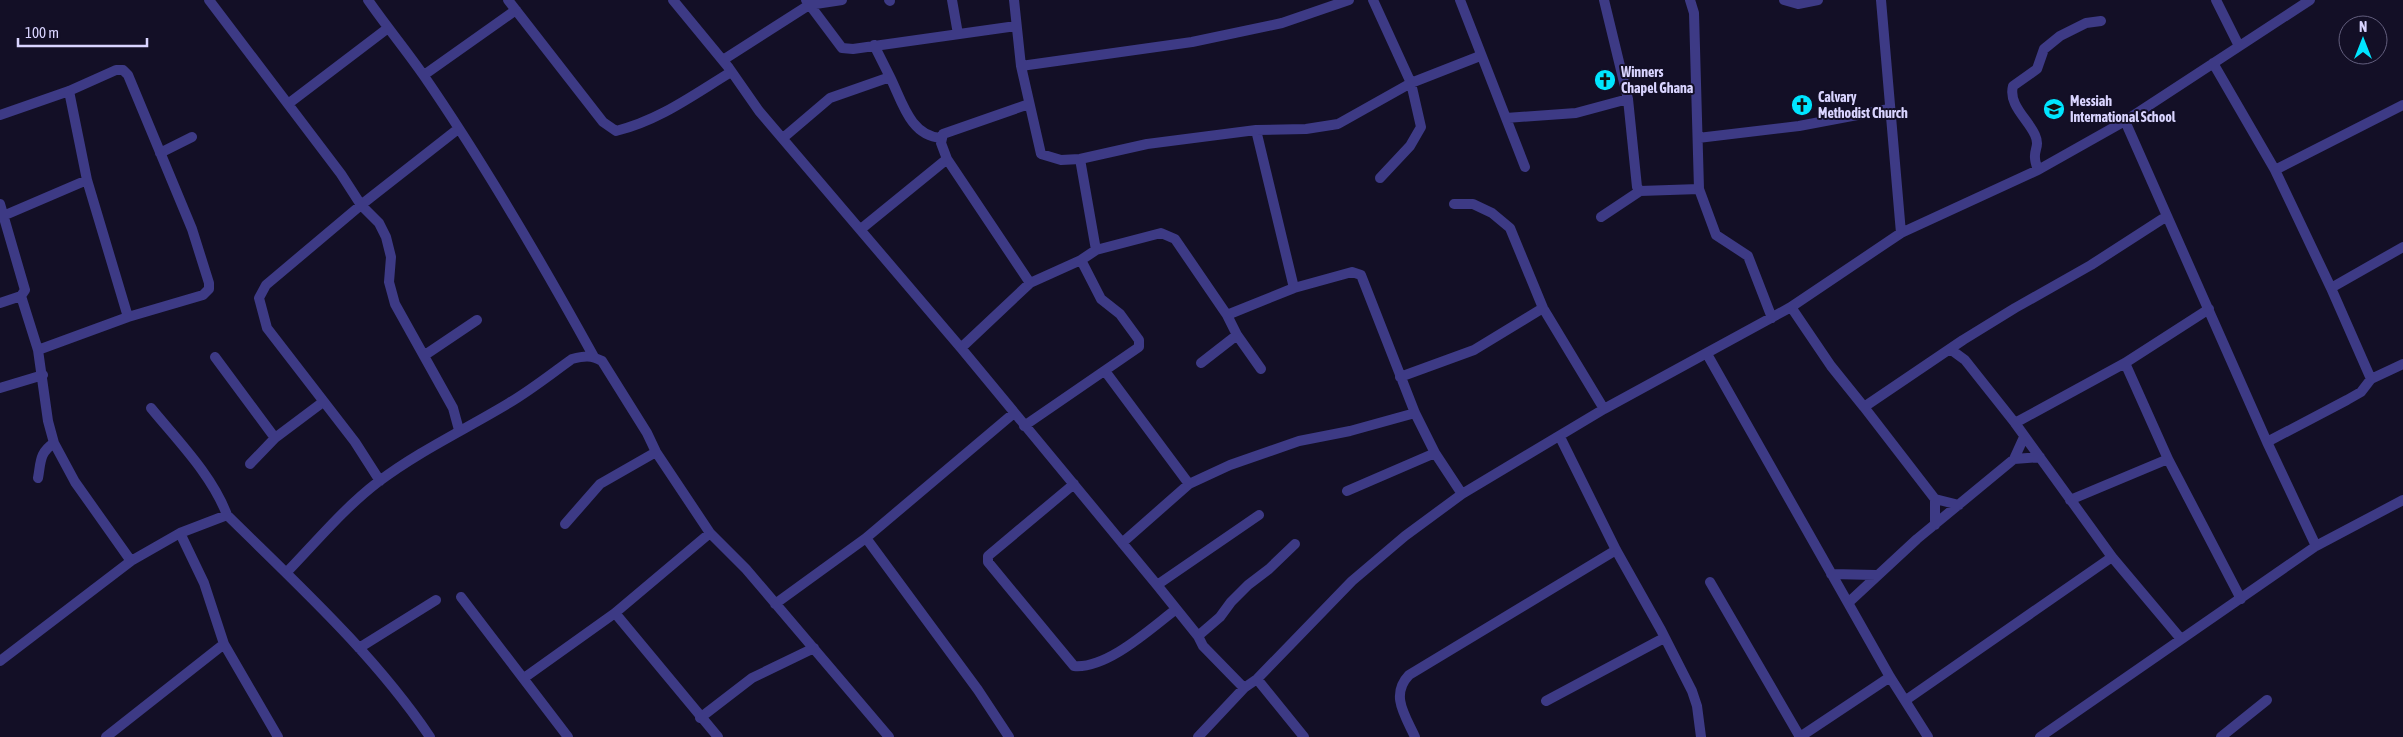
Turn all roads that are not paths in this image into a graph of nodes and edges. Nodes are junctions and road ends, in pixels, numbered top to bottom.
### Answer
1 (209, 0) edge
2 (368, 0) edge
3 (508, 0) edge
4 (673, 0) edge
5 (842, 0) edge
6 (952, 0) edge
7 (1014, 0) edge
8 (1349, 0) edge
9 (1373, 0) edge
10 (1460, 0) edge
11 (1604, 0) edge
12 (1690, 0) edge
13 (1784, 0) edge
14 (1818, 0) edge
15 (1881, 0) edge
16 (2216, 0) edge
17 (2310, 0) edge
18 (808, 3) edge
19 (516, 10) junction
20 (2101, 21) dead end
21 (1016, 26) junction
22 (388, 28) junction
23 (958, 34) junction
24 (874, 45) junction
25 (2240, 46) junction
26 (1480, 56) junction
27 (723, 60) junction
28 (2213, 63) junction
29 (1021, 66) junction
30 (731, 72) junction
31 (424, 75) junction
32 (890, 77) junction
33 (1411, 83) junction
34 (69, 92) junction
35 (1628, 99) junction
36 (288, 104) junction
37 (1029, 104) junction
38 (2403, 104) edge
39 (1889, 109) junction
40 (0, 115) edge
41 (1506, 118) junction
42 (2125, 121) junction
43 (458, 129) junction
44 (1256, 130) junction
45 (192, 137) dead end
46 (783, 138) junction
47 (941, 138) junction
48 (1698, 138) junction
49 (160, 153) junction
50 (948, 159) junction
51 (1080, 159) junction
52 (1525, 167) dead end
53 (2038, 170) junction
54 (2275, 170) junction
55 (1380, 178) dead end
56 (87, 180) junction
57 (1699, 189) junction
58 (1640, 190) junction
59 (0, 204) edge
60 (1454, 204) dead end
61 (361, 205) junction
62 (3, 216) junction
63 (2167, 216) junction
64 (1602, 217) dead end
65 (861, 229) junction
66 (1901, 233) junction
67 (2403, 247) edge
68 (1096, 250) junction
69 (1082, 260) junction
70 (1030, 283) junction
71 (1294, 288) junction
72 (2331, 288) junction
73 (21, 296) junction
74 (0, 302) edge
75 (1791, 306) junction
76 (1543, 308) junction
77 (2209, 309) junction
78 (1227, 315) junction
79 (128, 317) junction
80 (1772, 318) junction
81 (478, 320) dead end
82 (1236, 335) junction
83 (1963, 340) junction
84 (961, 348) junction
85 (1950, 349) junction
86 (38, 350) junction
87 (1707, 354) junction
88 (425, 355) junction
89 (594, 356) junction
90 (216, 357) dead end
91 (1965, 360) junction
92 (1201, 363) dead end
93 (2125, 363) junction
94 (2403, 364) edge
95 (1261, 369) dead end
96 (1104, 371) junction
97 (43, 375) junction
98 (1400, 376) junction
99 (2371, 379) junction
100 (0, 388) edge
101 (323, 402) junction
102 (1864, 407) junction
103 (152, 408) dead end
104 (1604, 409) junction
105 (1014, 413) junction
106 (1415, 413) junction
107 (2015, 423) junction
108 (1024, 426) junction
109 (459, 430) junction
110 (1560, 437) junction
111 (2024, 437) junction
112 (275, 438) junction
113 (2267, 442) junction
114 (54, 443) junction
115 (656, 452) junction
116 (1435, 453) junction
117 (2040, 457) junction
118 (2014, 459) junction
119 (2168, 459) junction
120 (250, 464) dead end
121 (38, 478) dead end
122 (380, 481) junction
123 (1074, 484) junction
124 (1189, 484) junction
125 (1347, 491) dead end
126 (1462, 494) junction
127 (1935, 499) junction
128 (2070, 500) junction
129 (2403, 500) edge
130 (1959, 505) junction
131 (227, 515) junction
132 (1259, 515) dead end
133 (565, 524) dead end
134 (1935, 525) junction
135 (180, 533) junction
136 (710, 534) junction
137 (866, 538) junction
138 (1122, 543) junction
139 (1295, 544) dead end
140 (2316, 546) junction
141 (1616, 550) junction
142 (2112, 557) junction
143 (131, 561) junction
144 (286, 573) junction
145 (1831, 574) junction
146 (1876, 576) junction
147 (1710, 582) dead end
148 (1157, 585) junction
149 (461, 597) dead end
150 (2241, 599) junction
151 (436, 600) dead end
152 (1848, 603) junction
153 (775, 604) junction
154 (1175, 610) junction
155 (615, 613) junction
156 (1198, 636) junction
157 (1664, 638) junction
158 (2181, 639) junction
159 (224, 644) junction
160 (360, 648) junction
161 (814, 648) junction
162 (0, 661) edge
163 (524, 678) junction
164 (1890, 678) junction
165 (1258, 679) junction
166 (1244, 688) junction
167 (1906, 700) junction
168 (2267, 700) dead end
169 (1546, 701) dead end
170 (700, 718) junction
171 (2055, 733) edge
172 (1814, 734) edge
173 (106, 737) edge
174 (278, 737) edge
175 (430, 737) edge
176 (568, 737) edge
177 (718, 737) edge
178 (890, 737) edge
179 (1009, 737) edge
180 (1198, 737) edge
181 (1304, 737) edge
182 (1416, 737) edge
183 (1701, 737) edge
184 (1800, 737) edge
185 (1928, 737) edge
186 (2040, 737) edge
187 (2221, 737) edge

1 - 36 street
2 - 22 street
3 - 19 street
4 - 27 street
5 - 18 street
6 - 23 street
7 - 21 street
8 - 29 street
9 - 33 street
10 - 26 street
11 - 35 street
12 - 48 street
13 - 14 street
15 - 39 street
16 - 25 street
17 - 25 street
18 - 24 street
18 - 27 street
19 - 30 street
19 - 31 street
20 - 53 street
21 - 23 street
21 - 29 street
22 - 31 street
22 - 36 street
23 - 24 street
24 - 32 street
25 - 28 street
26 - 33 street
26 - 41 street
27 - 30 street
28 - 42 street
28 - 54 street
29 - 37 street
30 - 46 street
31 - 43 street
32 - 46 street
32 - 47 street
33 - 44 street
33 - 55 street
34 - 40 street
34 - 49 street
34 - 56 street
35 - 41 street
35 - 58 street
36 - 61 street
37 - 47 street
37 - 51 street
38 - 54 street
39 - 48 street
39 - 66 street
41 - 52 street
42 - 53 street
42 - 63 street
43 - 61 street
43 - 89 street
44 - 51 street
44 - 71 street
45 - 49 street
46 - 65 street
47 - 50 street
48 - 57 street
49 - 79 street
50 - 65 street
50 - 70 street
51 - 68 street
53 - 66 street
54 - 72 street
56 - 62 street
56 - 79 street
57 - 58 street
57 - 80 street
58 - 64 street
59 - 62 street
60 - 76 street
61 - 88 street
61 - 101 street
62 - 73 street
63 - 77 street
63 - 83 street
65 - 84 street
66 - 75 street
67 - 72 street
68 - 69 street
68 - 78 street
69 - 70 street
69 - 96 street
70 - 84 street
71 - 78 street
71 - 98 street
72 - 99 street
73 - 74 street
73 - 86 street
75 - 80 street
75 - 102 street
76 - 98 street
76 - 104 street
77 - 93 street
77 - 113 street
78 - 82 street
79 - 86 street
80 - 87 street
81 - 88 street
82 - 92 street
82 - 95 street
83 - 85 street
83 - 91 street
84 - 105 street
85 - 91 street
85 - 102 street
86 - 97 street
87 - 104 street
87 - 145 street
88 - 109 street
89 - 109 street
89 - 115 street
90 - 112 street
91 - 107 street
93 - 107 street
93 - 119 street
94 - 99 street
96 - 108 street
96 - 124 street
97 - 100 street
97 - 114 street
98 - 106 street
99 - 113 street
101 - 112 street
101 - 122 street
102 - 127 street
103 - 131 street
104 - 110 street
105 - 108 street
105 - 137 street
106 - 116 street
106 - 124 street
107 - 111 street
108 - 123 street
109 - 122 street
110 - 126 street
110 - 141 street
111 - 117 street
111 - 118 street
112 - 120 street
113 - 140 street
114 - 121 street
114 - 143 street
115 - 133 street
115 - 136 street
116 - 125 street
116 - 126 street
117 - 118 street
117 - 128 street
118 - 130 street
119 - 128 street
119 - 150 street
122 - 144 street
123 - 138 street
123 - 154 street
124 - 138 street
126 - 165 street
127 - 130 street
127 - 134 street
128 - 142 street
129 - 140 street
130 - 134 street
131 - 135 street
131 - 144 street
132 - 148 street
134 - 146 street
135 - 143 street
135 - 159 street
136 - 153 street
136 - 155 street
137 - 153 street
137 - 179 street
138 - 148 street
139 - 156 street
140 - 150 street
141 - 157 street
141 - 182 street
142 - 158 street
142 - 167 street
143 - 162 street
144 - 160 street
145 - 146 street
145 - 152 street
146 - 152 street
147 - 184 street
148 - 154 street
149 - 163 street
150 - 158 street
151 - 160 street
152 - 164 street
153 - 161 street
154 - 156 street
155 - 163 street
155 - 170 street
156 - 166 street
157 - 169 street
157 - 183 street
158 - 171 street
159 - 173 street
159 - 174 street
160 - 175 street
161 - 170 street
161 - 178 street
163 - 176 street
164 - 167 street
164 - 172 street
165 - 166 street
165 - 181 street
166 - 180 street
167 - 185 street
168 - 187 street
170 - 177 street
171 - 186 street
172 - 184 street

